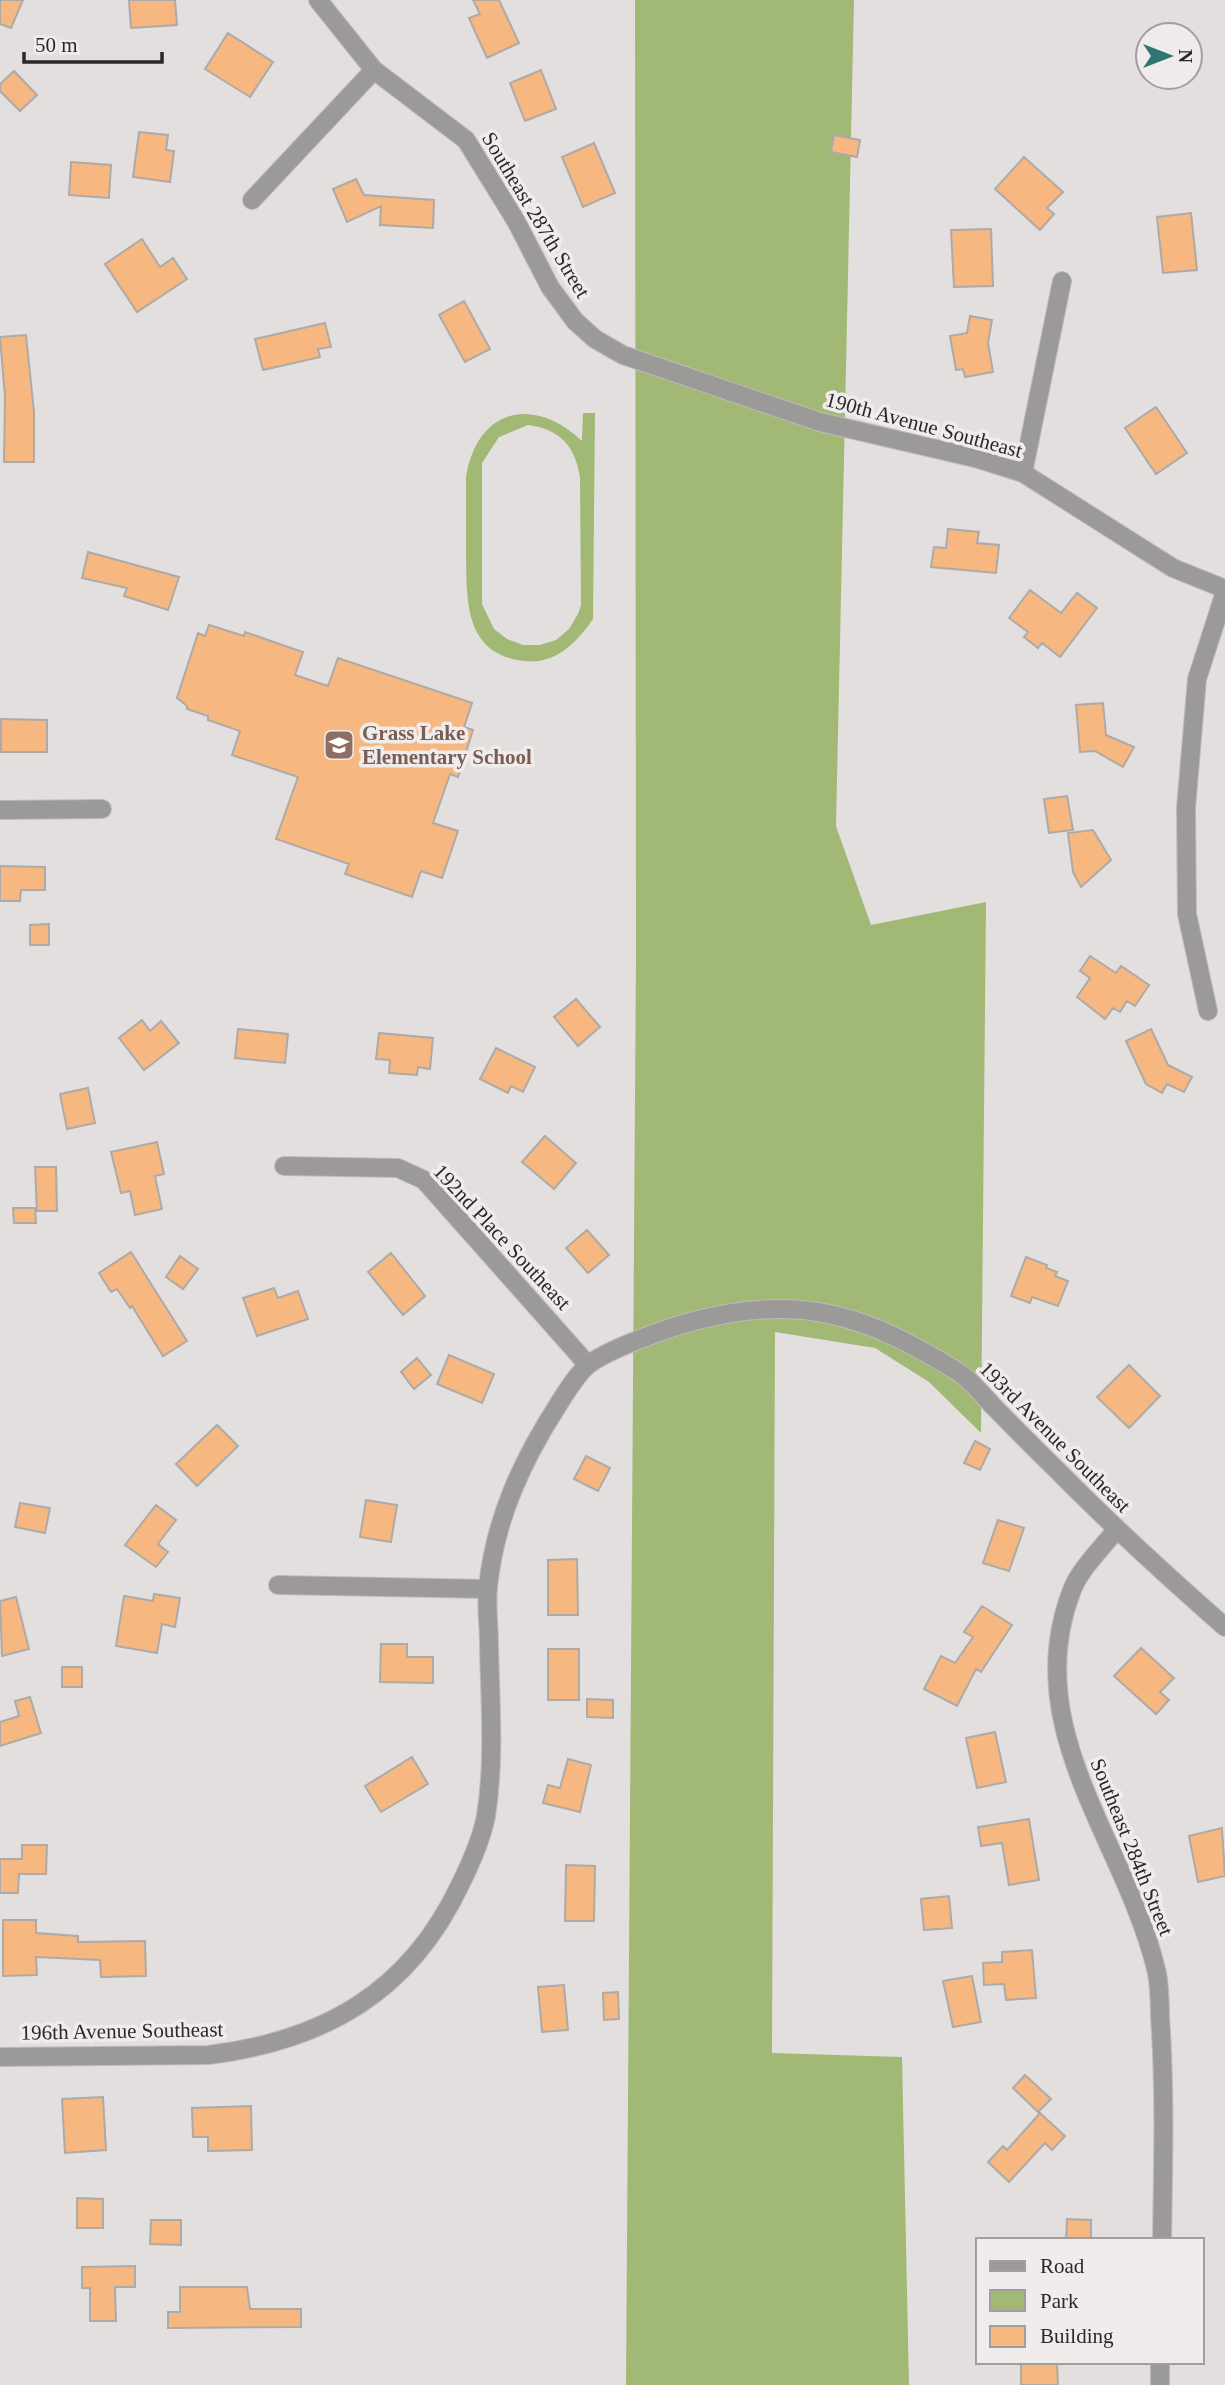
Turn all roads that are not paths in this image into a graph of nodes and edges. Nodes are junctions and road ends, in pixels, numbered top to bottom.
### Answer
1 (318, 0) edge
2 (374, 70) junction
3 (252, 200) dead end
4 (1062, 281) dead end
5 (595, 339) joint
6 (1023, 472) junction
7 (1225, 590) edge
8 (102, 809) dead end
9 (0, 810) edge
10 (1208, 1011) dead end
11 (284, 1166) dead end
12 (588, 1365) junction
13 (1116, 1530) junction
14 (278, 1585) dead end
15 (488, 1589) junction
16 (1225, 1626) edge
17 (0, 2057) edge
18 (1162, 2238) edge
19 (1160, 2364) edge
20 (1160, 2385) edge

1 - 2 street, Southeast 287th Street
2 - 3 street
2 - 5 street, Southeast 287th Street
4 - 6 street
5 - 6 street, 190th Avenue Southeast
6 - 7 street, 190th Avenue Southeast
7 - 10 street
8 - 9 street
11 - 12 street, 192nd Place Southeast
12 - 13 street, 193rd Avenue Southeast
12 - 15 street, 193rd Avenue Southeast
13 - 16 street, 193rd Avenue Southeast
13 - 18 street, Southeast 284th Street
14 - 15 street
15 - 17 street, 196th Avenue Southeast
19 - 20 street

